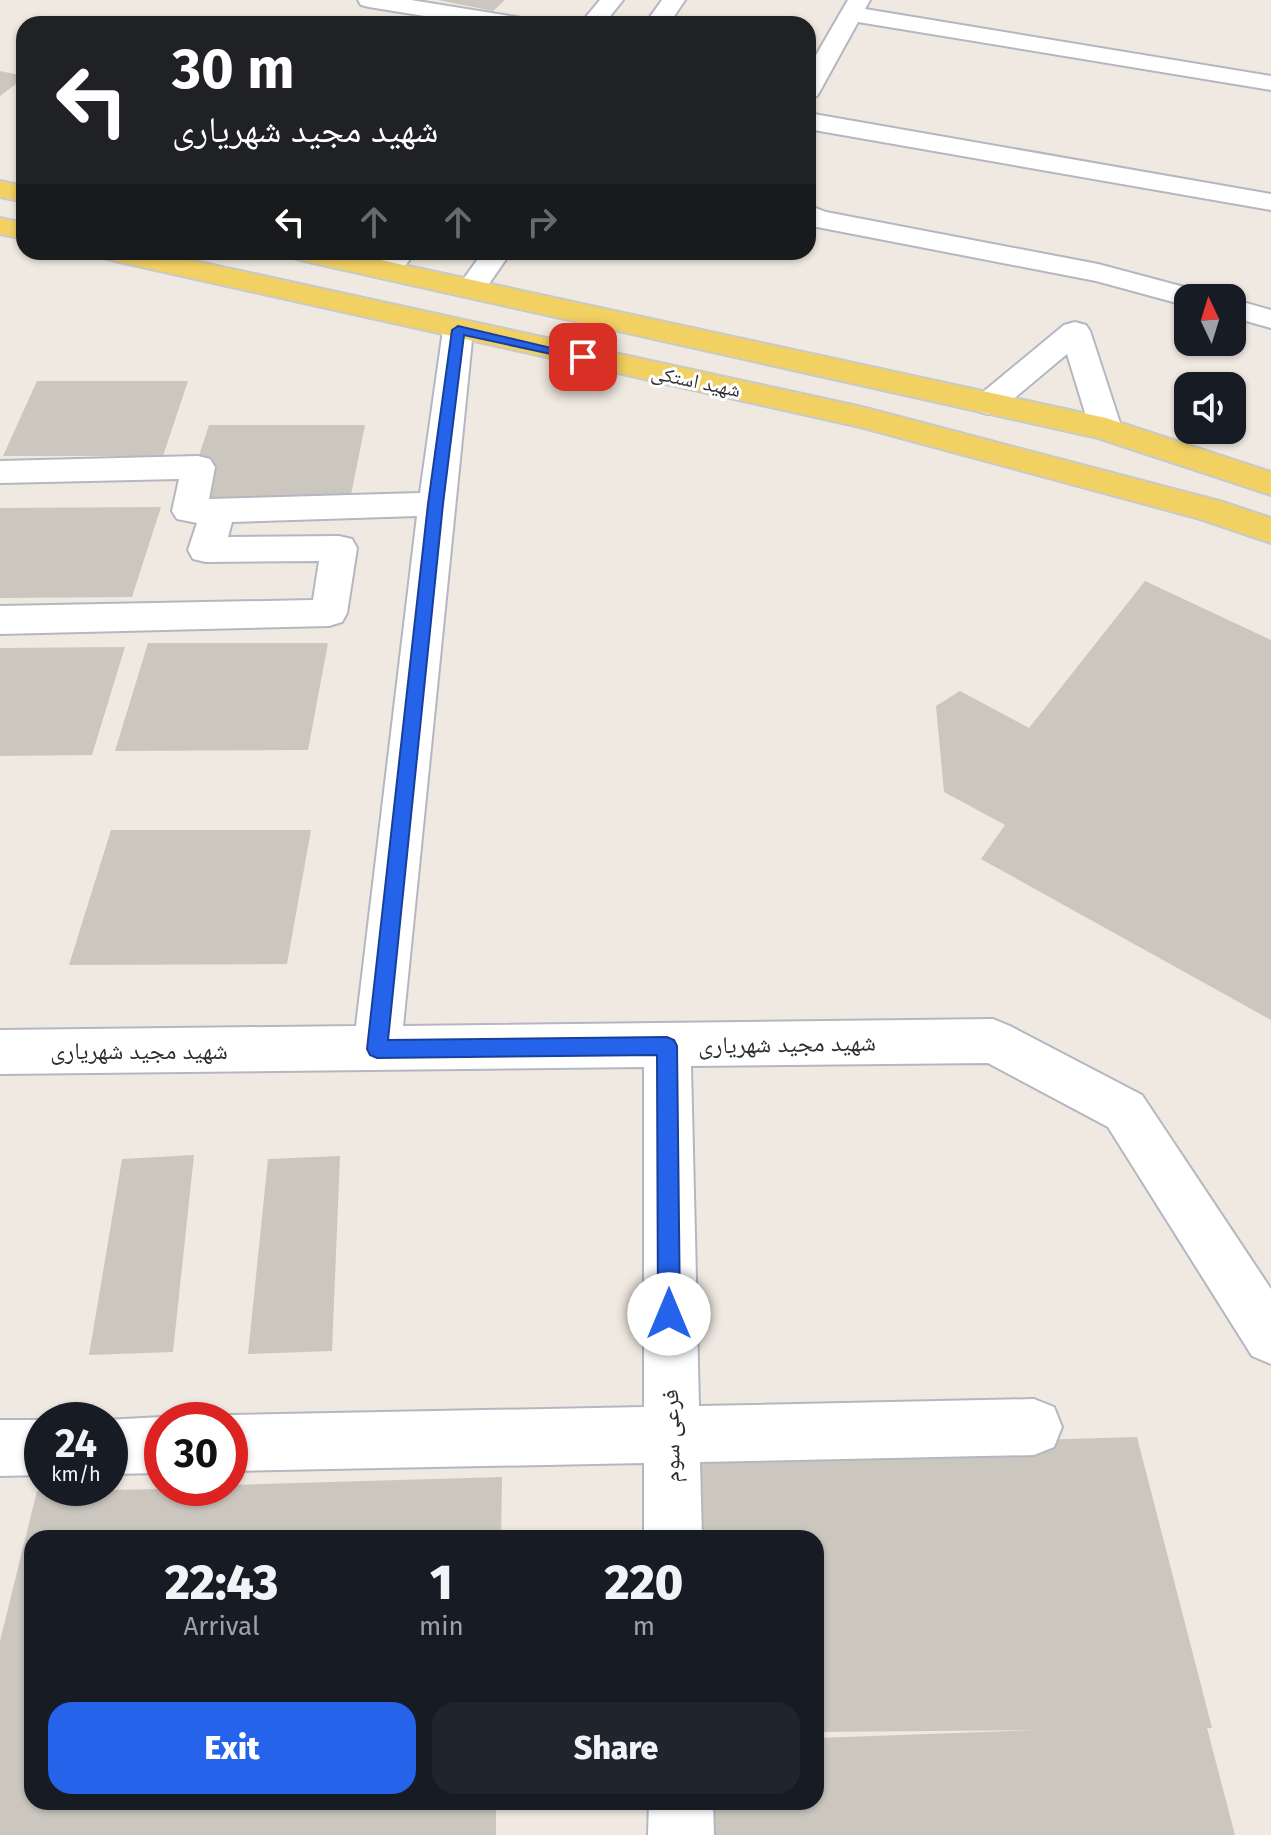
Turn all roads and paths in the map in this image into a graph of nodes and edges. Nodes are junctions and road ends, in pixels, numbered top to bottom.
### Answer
1 (369, 0) edge
2 (612, 0) edge
3 (855, 7) edge
4 (467, 16) edge
5 (599, 16) edge
6 (816, 77) edge
7 (1271, 83) edge
8 (816, 122) edge
9 (1271, 202) edge
10 (816, 218) edge
11 (150, 260) edge
12 (491, 260) edge
13 (394, 261) edge
14 (1098, 273) junction
15 (472, 288) junction
16 (1174, 293) edge
17 (1246, 312) edge
18 (1271, 319) edge
19 (458, 330) junction
20 (1075, 331) junction
21 (876, 376) junction
22 (988, 404) junction
23 (862, 417) junction
24 (1106, 429) junction
25 (0, 472) edge
26 (1271, 484) edge
27 (436, 504) junction
28 (218, 511) junction
29 (1271, 531) edge
30 (0, 620) edge
31 (667, 1046) junction
32 (377, 1049) junction
33 (0, 1052) edge
34 (1271, 1337) edge
35 (1034, 1427) dead end
36 (670, 1433) junction
37 (248, 1443) edge
38 (24, 1447) edge
39 (0, 1448) edge
40 (673, 1530) edge
41 (681, 1810) edge
42 (681, 1835) edge

1 - 4 street
2 - 5 street
3 - 6 street
3 - 7 street
8 - 9 street
10 - 14 street
11 - 19 main road, شهید استکی
12 - 15 street
13 - 15 main road, شهید استکی
14 - 16 street
14 - 20 street
15 - 21 main road, شهید استکی
17 - 18 street
19 - 23 main road, شهید استکی
19 - 27 street
20 - 22 street
20 - 24 street
21 - 22 main road, شهید استکی
21 - 23 main road
22 - 24 main road, شهید استکی
23 - 29 main road, شهید استکی
24 - 26 main road, شهید استکی
25 - 28 street
27 - 28 street
27 - 32 street
28 - 30 street
31 - 32 street, شهید مجید شهریاری
31 - 34 street, شهید مجید شهریاری
31 - 36 street, فرعی سوم
32 - 33 street, شهید مجید شهریاری
35 - 36 street
36 - 37 street
36 - 40 street, فرعی سوم
38 - 39 street
41 - 42 street

